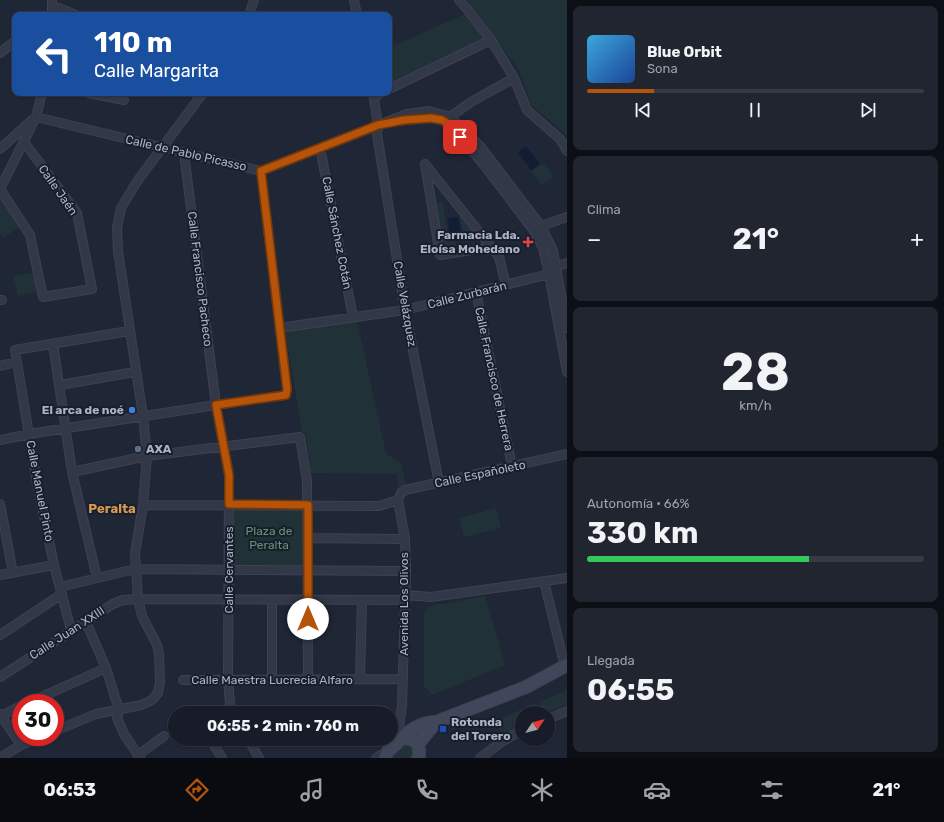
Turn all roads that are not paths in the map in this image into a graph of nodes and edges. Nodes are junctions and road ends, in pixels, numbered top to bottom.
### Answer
1 (254, 0) edge
2 (354, 0) edge
3 (459, 0) edge
4 (53, 8) edge
5 (66, 12) edge
6 (250, 12) edge
7 (356, 12) edge
8 (491, 40) junction
9 (12, 43) edge
10 (0, 53) edge
11 (514, 78) junction
12 (392, 88) edge
13 (41, 96) edge
14 (104, 96) edge
15 (201, 96) edge
16 (376, 96) edge
17 (124, 100) dead end
18 (36, 117) junction
19 (450, 117) junction
20 (378, 125) junction
21 (24, 142) junction
22 (163, 148) junction
23 (320, 148) junction
24 (0, 149) edge
25 (567, 150) edge
26 (184, 152) junction
27 (261, 171) junction
28 (0, 189) edge
29 (567, 217) edge
30 (541, 226) junction
31 (491, 247) junction
32 (567, 264) edge
33 (556, 267) junction
34 (550, 274) junction
35 (506, 285) junction
36 (476, 292) junction
37 (405, 310) junction
38 (353, 317) junction
39 (279, 328) junction
40 (567, 328) edge
41 (129, 331) junction
42 (53, 344) junction
43 (17, 362) junction
44 (0, 366) edge
45 (135, 372) junction
46 (567, 372) edge
47 (60, 385) junction
48 (216, 405) junction
49 (143, 416) junction
50 (66, 428) junction
51 (29, 434) junction
52 (0, 440) edge
53 (223, 446) junction
54 (567, 454) edge
55 (147, 456) junction
56 (512, 466) junction
57 (72, 472) junction
58 (439, 483) junction
59 (398, 500) junction
60 (0, 504) edge
61 (229, 504) junction
62 (142, 505) junction
63 (308, 505) junction
64 (308, 538) junction
65 (405, 539) junction
66 (54, 565) junction
67 (135, 569) junction
68 (228, 570) junction
69 (308, 571) junction
70 (406, 571) junction
71 (14, 573) junction
72 (0, 575) edge
73 (97, 578) junction
74 (567, 578) edge
75 (544, 581) junction
76 (61, 591) junction
77 (405, 598) junction
78 (138, 599) junction
79 (229, 600) junction
80 (272, 600) junction
81 (308, 600) junction
82 (362, 600) junction
83 (86, 622) junction
84 (71, 630) junction
85 (0, 635) edge
86 (566, 666) edge
87 (106, 668) junction
88 (0, 677) edge
89 (228, 679) junction
90 (272, 679) junction
91 (308, 679) junction
92 (360, 679) junction
93 (404, 679) junction
94 (183, 680) dead end
95 (48, 694) edge
96 (230, 706) edge
97 (402, 709) junction
98 (12, 710) edge
99 (119, 710) junction
100 (567, 711) edge
101 (1, 715) edge
102 (555, 716) edge
103 (64, 727) edge
104 (12, 732) edge
105 (515, 734) edge
106 (164, 736) dead end
107 (402, 743) edge
108 (19, 746) edge
109 (214, 746) edge
110 (252, 746) edge
111 (139, 757) edge
112 (0, 758) edge
113 (222, 758) edge
114 (260, 758) edge
115 (376, 758) edge
116 (419, 758) edge
117 (480, 758) edge

1 - 6 street
2 - 7 street
3 - 8 street
4 - 5 street
8 - 11 street
8 - 12 street
9 - 10 street
11 - 19 street
11 - 25 street
13 - 18 street
14 - 17 street
15 - 22 street
16 - 20 street, Calle Velázquez
18 - 21 street
18 - 22 street, Calle de Pablo Picasso
18 - 24 street
19 - 20 street, Calle de Pablo Picasso
19 - 30 street, Calle de Pablo Picasso
20 - 23 street, Calle de Pablo Picasso
20 - 34 street, Calle de Pablo Picasso
20 - 37 street, Calle Velázquez
21 - 28 street
21 - 28 street, Calle Jaén
22 - 26 street, Calle de Pablo Picasso
22 - 41 street
23 - 27 street, Calle de Pablo Picasso
23 - 38 street, Calle Sánchez Cotán
26 - 27 street, Calle de Pablo Picasso
26 - 48 street, Calle Francisco Pacheco
27 - 39 street
29 - 30 street
30 - 33 street, Calle de Pablo Picasso
31 - 31 street
31 - 35 street
32 - 33 street
33 - 34 street
33 - 40 street, Calle de Pablo Picasso
34 - 35 street, Calle Zurbarán
34 - 46 street, Calle de Pablo Picasso
35 - 36 street, Calle Zurbarán
36 - 37 street, Calle Zurbarán
36 - 56 street, Calle Francisco de Herrera
37 - 38 street, Calle Zurbarán
37 - 58 street, Calle Velázquez
38 - 39 street, Calle Zurbarán
39 - 48 street
41 - 42 street
41 - 45 street
42 - 43 street, Calle Manuel Pinto
42 - 47 street
43 - 44 street
43 - 51 street, Calle Manuel Pinto
45 - 47 street
45 - 49 street
47 - 50 street
48 - 49 street
48 - 53 street, Calle Cervantes
49 - 50 street
49 - 55 street
50 - 51 street
50 - 57 street
51 - 52 street
51 - 66 street, Calle Manuel Pinto
53 - 55 street
53 - 61 street, Calle Cervantes
53 - 63 street
54 - 56 street, Calle Españoleto
55 - 57 street
55 - 62 street
56 - 58 street, Calle Españoleto
57 - 73 street
58 - 59 street, Calle Españoleto
59 - 63 street
59 - 65 street, Avenida Los Olivos
60 - 71 street
61 - 62 street
61 - 63 street
61 - 68 street, Calle Cervantes
62 - 67 street
63 - 64 street
64 - 65 street
64 - 69 street
65 - 70 street, Avenida Los Olivos
66 - 71 street
66 - 76 street, Calle Manuel Pinto
67 - 68 street
67 - 73 street
67 - 78 street
68 - 69 street
68 - 79 street, Calle Cervantes
69 - 70 street
69 - 81 street
70 - 77 street, Avenida Los Olivos
71 - 72 street
73 - 76 street
74 - 75 street, Calle Juan XXIII
75 - 77 street, Calle Juan XXIII
75 - 86 street
76 - 84 street, Calle Manuel Pinto
76 - 85 street
77 - 82 street, Calle Juan XXIII
77 - 93 street, Avenida Los Olivos
78 - 79 street, Calle Juan XXIII
78 - 83 street, Calle Juan XXIII
78 - 99 street
79 - 80 street, Calle Juan XXIII
79 - 89 street, Calle Cervantes
80 - 81 street, Calle Juan XXIII
80 - 90 street
81 - 82 street, Calle Juan XXIII
81 - 91 street
82 - 92 street
83 - 84 street, Calle Juan XXIII
83 - 87 street
84 - 88 street, Calle Juan XXIII
86 - 107 street
87 - 95 street
87 - 99 street
89 - 90 street, Calle Maestra Lucrecia Alfaro
89 - 94 street, Calle Maestra Lucrecia Alfaro
89 - 96 street, Calle Cervantes
90 - 91 street, Calle Maestra Lucrecia Alfaro
91 - 92 street, Calle Maestra Lucrecia Alfaro
92 - 93 street, Calle Maestra Lucrecia Alfaro
93 - 97 street, Avenida Los Olivos
97 - 107 street, Avenida Los Olivos
97 - 107 street, Avenida Los Olivos
98 - 101 street
99 - 103 street
99 - 111 street
100 - 102 street
101 - 104 street
105 - 117 street
106 - 111 street
107 - 115 street
107 - 116 street
108 - 112 street
109 - 113 street
110 - 114 street

